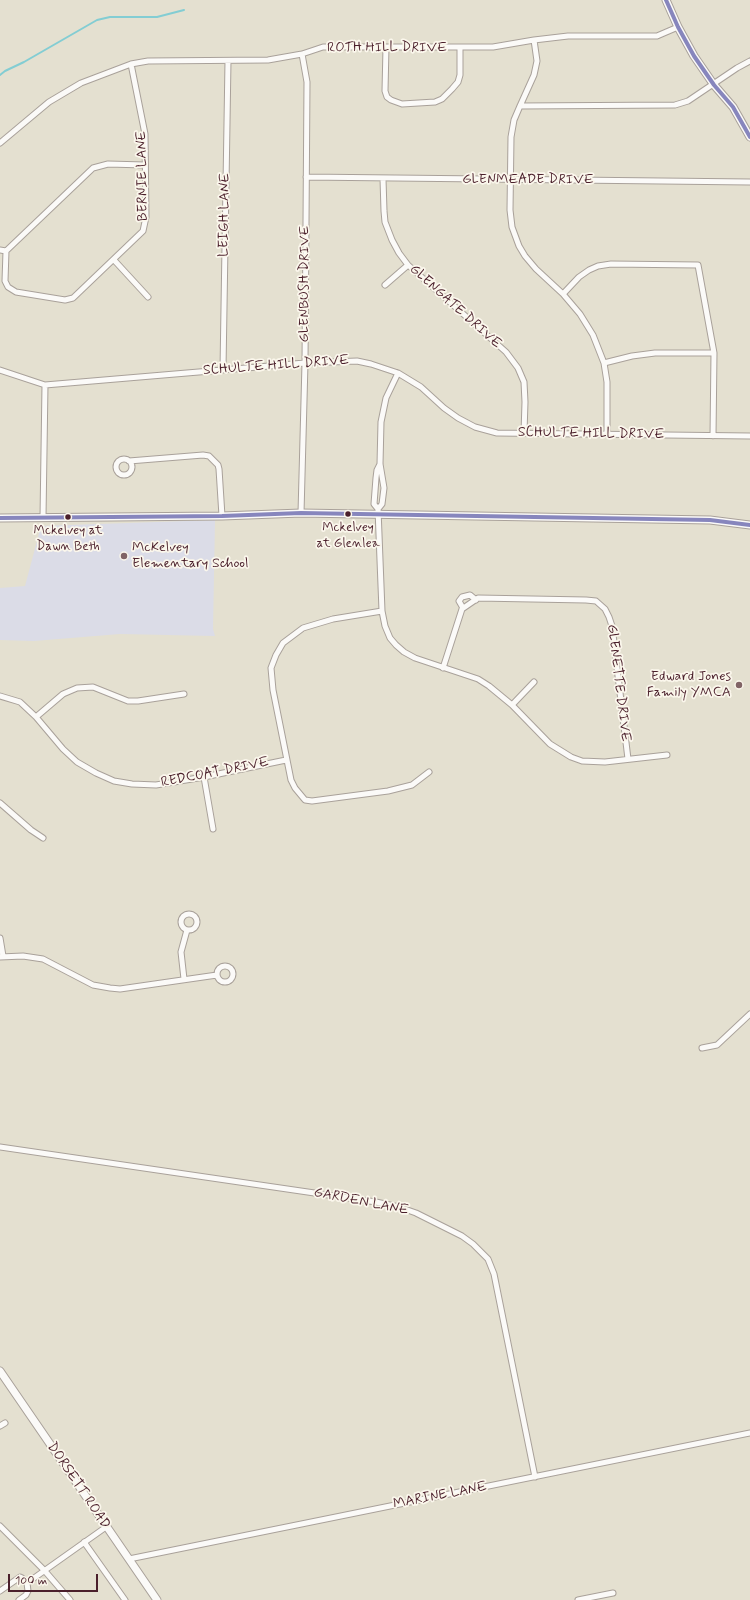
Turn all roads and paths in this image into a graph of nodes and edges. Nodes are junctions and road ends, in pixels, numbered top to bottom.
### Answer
1 (666, 0) edge
2 (678, 27) junction
3 (534, 40) junction
4 (386, 47) junction
5 (460, 48) junction
6 (302, 54) junction
7 (228, 61) junction
8 (750, 61) edge
9 (132, 64) junction
10 (714, 84) junction
11 (520, 106) junction
12 (750, 137) edge
13 (0, 143) edge
14 (145, 165) junction
15 (306, 177) junction
16 (384, 179) junction
17 (511, 180) junction
18 (750, 182) edge
19 (0, 250) edge
20 (6, 251) junction
21 (114, 260) junction
22 (408, 265) junction
23 (384, 285) dead end
24 (563, 294) junction
25 (148, 297) dead end
26 (714, 353) junction
27 (305, 363) junction
28 (604, 363) junction
29 (223, 369) junction
30 (0, 370) edge
31 (398, 373) junction
32 (45, 385) junction
33 (524, 433) junction
34 (606, 434) junction
35 (713, 436) junction
36 (750, 436) edge
37 (129, 461) dead end
38 (380, 464) junction
39 (378, 512) junction
40 (302, 513) junction
41 (222, 516) junction
42 (43, 517) junction
43 (0, 518) edge
44 (750, 525) edge
45 (476, 600) junction
46 (463, 608) junction
47 (382, 611) junction
48 (443, 668) junction
49 (534, 682) dead end
50 (184, 694) dead end
51 (0, 696) edge
52 (512, 705) junction
53 (36, 717) junction
54 (667, 755) dead end
55 (628, 759) junction
56 (286, 760) junction
57 (429, 772) dead end
58 (204, 777) junction
59 (0, 803) edge
60 (213, 829) dead end
61 (43, 838) dead end
62 (187, 930) dead end
63 (0, 938) edge
64 (2, 957) edge
65 (217, 975) dead end
66 (184, 979) junction
67 (750, 1014) edge
68 (702, 1048) dead end
69 (0, 1147) edge
70 (0, 1371) edge
71 (750, 1433) edge
72 (535, 1477) junction
73 (0, 1526) edge
74 (106, 1527) junction
75 (84, 1542) junction
76 (129, 1559) junction
77 (44, 1570) junction
78 (27, 1583) junction
79 (0, 1591) edge
80 (613, 1593) dead end
81 (19, 1600) edge
82 (70, 1600) edge
83 (125, 1600) edge
84 (158, 1600) edge
85 (582, 1600) edge

1 - 2 main road
2 - 3 street, ROTH HILL DRIVE
2 - 10 main road
3 - 5 street, ROTH HILL DRIVE
3 - 11 street
4 - 5 street, ROTH HILL DRIVE
4 - 5 street
4 - 6 street, ROTH HILL DRIVE
6 - 7 street, ROTH HILL DRIVE
6 - 15 street, GLENBUSH DRIVE
7 - 9 street, ROTH HILL DRIVE
7 - 29 street, LEIGH LANE
8 - 10 street
9 - 13 street, ROTH HILL DRIVE
9 - 14 street, BERNIE LANE
10 - 11 street
10 - 12 main road
11 - 17 street
14 - 20 street
14 - 21 street, BERNIE LANE
15 - 16 street, GLENMEADE DRIVE
15 - 27 street, GLENBUSH DRIVE
16 - 17 street, GLENMEADE DRIVE
16 - 22 street, GLENGATE DRIVE
17 - 18 street, GLENMEADE DRIVE
17 - 24 street
19 - 20 street
20 - 21 street, BERNIE LANE
21 - 25 street
22 - 23 street
22 - 33 street, GLENGATE DRIVE
24 - 26 street
24 - 28 street
26 - 28 street
26 - 35 street
27 - 29 street, SCHULTE HILL DRIVE
27 - 31 street, SCHULTE HILL DRIVE
27 - 40 street, GLENBUSH DRIVE
28 - 34 street
29 - 32 street, SCHULTE HILL DRIVE
30 - 32 street, SCHULTE HILL DRIVE
31 - 33 street, SCHULTE HILL DRIVE
31 - 38 street
32 - 42 street
33 - 34 street, SCHULTE HILL DRIVE
34 - 35 street, SCHULTE HILL DRIVE
35 - 36 street, SCHULTE HILL DRIVE
37 - 41 street
38 - 39 street
38 - 39 street
39 - 40 main road
39 - 44 main road
39 - 47 street
40 - 41 main road
41 - 42 main road
42 - 43 main road
45 - 46 street
45 - 46 street
45 - 55 street, GLENETTE DRIVE
46 - 48 street
47 - 48 street
47 - 56 street
48 - 52 street
49 - 52 street
50 - 53 street
51 - 53 street, REDCOAT DRIVE
52 - 55 street
53 - 58 street, REDCOAT DRIVE
54 - 55 street
56 - 57 street, REDCOAT DRIVE
56 - 58 street, REDCOAT DRIVE
58 - 60 street
59 - 61 street
62 - 66 street
63 - 64 street
64 - 66 street
65 - 66 street
67 - 68 street
69 - 72 street, GARDEN LANE
70 - 74 main road, DORSETT ROAD
71 - 72 street, MARINE LANE
72 - 76 street, MARINE LANE
73 - 77 street
74 - 75 street
74 - 76 main road, DORSETT ROAD
75 - 77 street
75 - 83 street
76 - 84 main road, DORSETT ROAD
77 - 78 street
77 - 82 street
78 - 79 street
78 - 81 street
80 - 85 street

